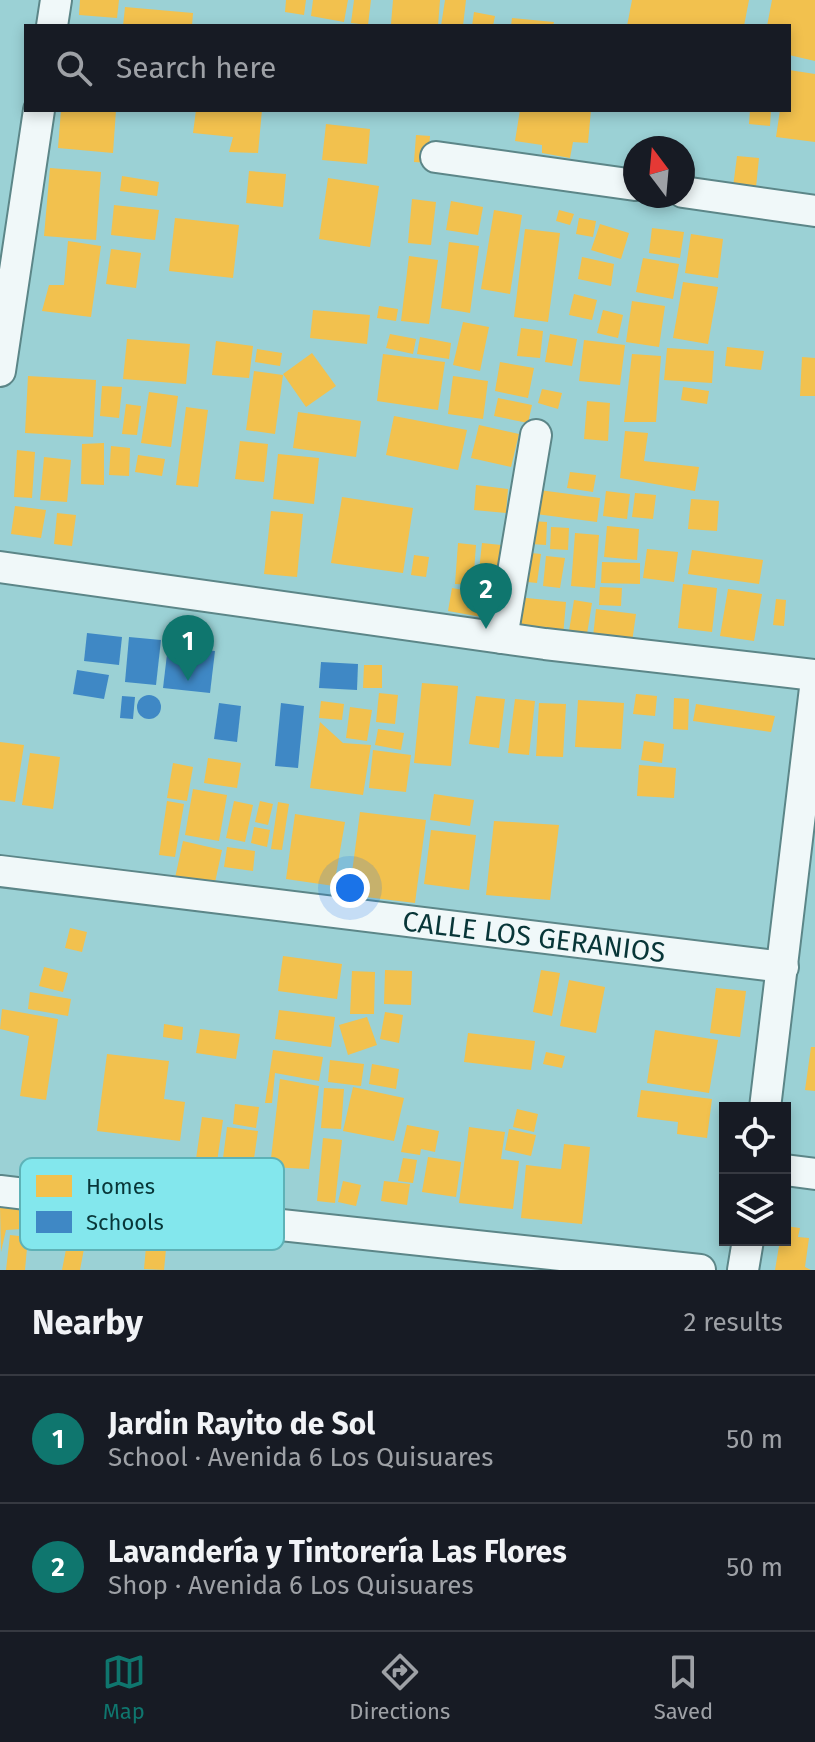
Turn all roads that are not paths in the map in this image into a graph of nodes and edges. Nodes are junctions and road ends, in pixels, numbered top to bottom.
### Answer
1 (56, 0) edge
2 (52, 24) edge
3 (39, 112) edge
4 (436, 157) dead end
5 (623, 183) edge
6 (695, 194) edge
7 (815, 211) edge
8 (0, 371) edge
9 (536, 435) dead end
10 (0, 567) edge
11 (502, 638) junction
12 (815, 675) edge
13 (815, 688) edge
14 (0, 871) edge
15 (783, 967) junction
16 (766, 1102) edge
17 (791, 1171) edge
18 (815, 1174) edge
19 (0, 1191) edge
20 (20, 1193) edge
21 (284, 1226) edge
22 (747, 1246) edge
23 (700, 1270) edge
24 (743, 1270) edge

1 - 2 street
3 - 8 street
4 - 5 street
6 - 7 street
9 - 11 street
10 - 11 street
11 - 12 street
13 - 15 street
14 - 15 street, CALLE LOS GERANIOS
15 - 16 street
17 - 18 street
19 - 20 street
21 - 23 street
22 - 24 street

